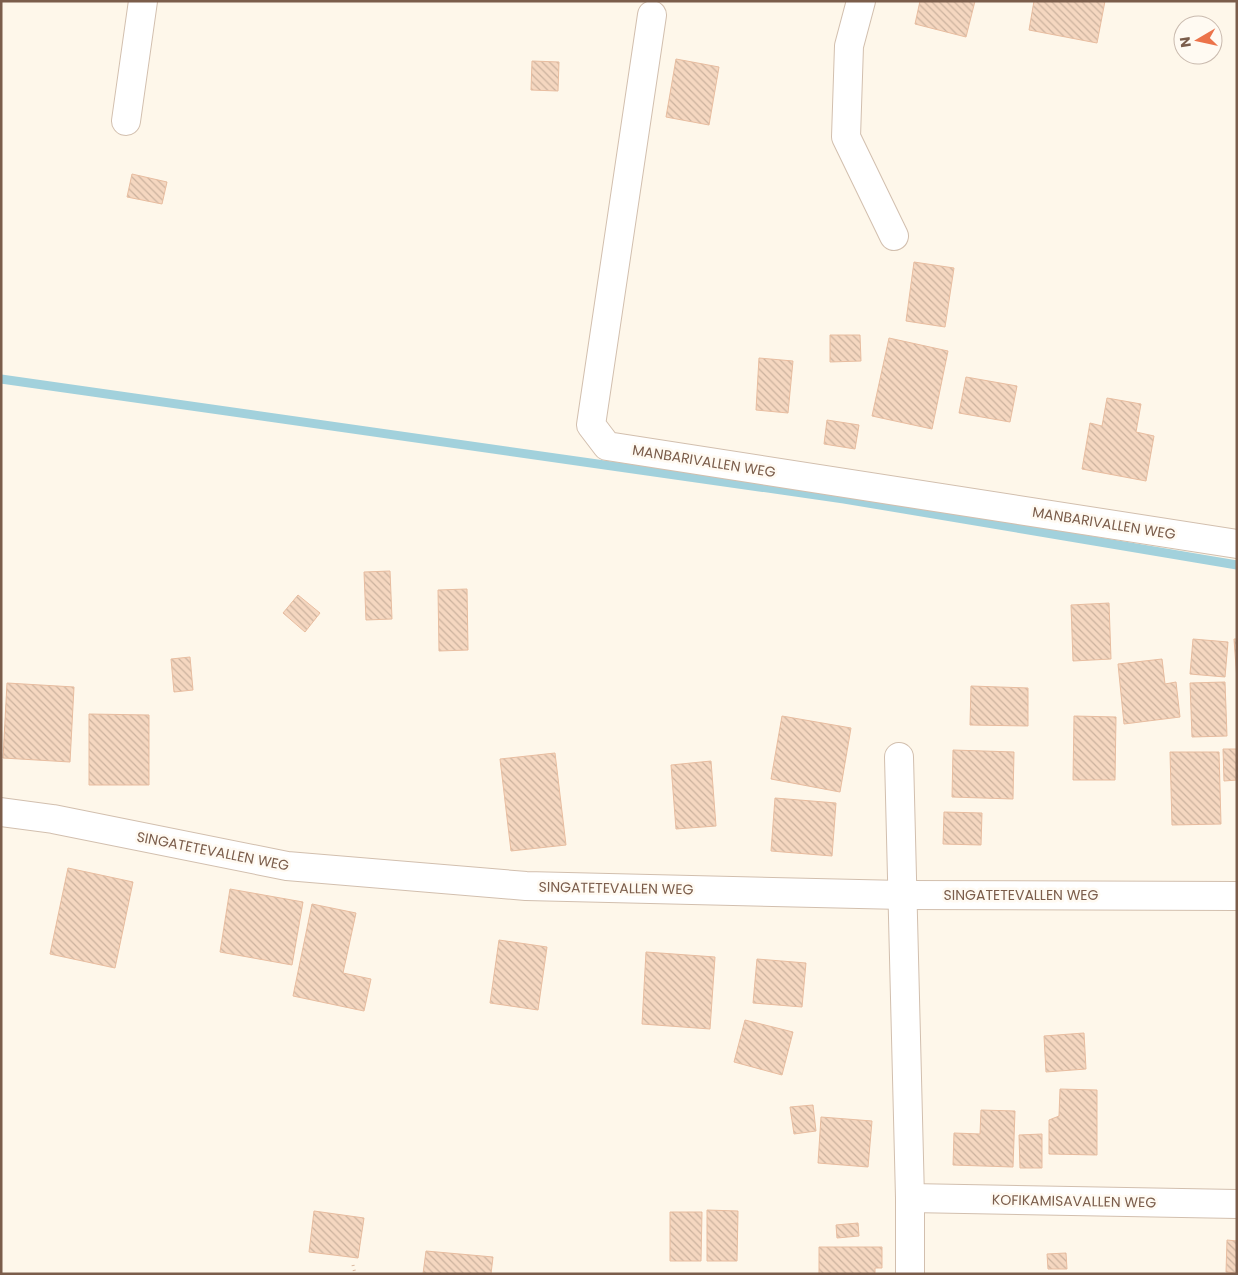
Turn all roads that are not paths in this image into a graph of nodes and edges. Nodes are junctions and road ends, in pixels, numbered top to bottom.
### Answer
1 (143, 1) edge
2 (861, 1) edge
3 (652, 15) dead end
4 (126, 121) dead end
5 (894, 236) dead end
6 (1237, 544) edge
7 (899, 757) dead end
8 (1, 812) edge
9 (902, 895) junction
10 (1237, 896) edge
11 (910, 1198) junction
12 (1237, 1204) edge
13 (910, 1274) edge

1 - 4 street
2 - 5 street
3 - 6 street, MANBARIVALLEN WEG
7 - 9 street
8 - 9 street, SINGATETEVALLEN WEG
9 - 10 street, SINGATETEVALLEN WEG
9 - 11 street
11 - 12 street, KOFIKAMISAVALLEN WEG
11 - 13 street

